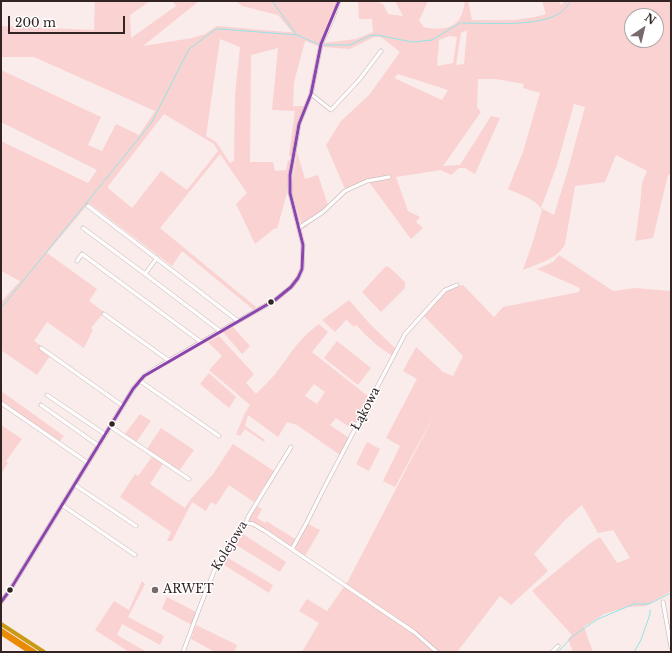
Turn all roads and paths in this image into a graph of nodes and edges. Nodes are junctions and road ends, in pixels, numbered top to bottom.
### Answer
1 (339, 1) edge
2 (381, 51) dead end
3 (311, 94) junction
4 (389, 177) dead end
5 (88, 206) dead end
6 (300, 227) junction
7 (83, 228) dead end
8 (157, 258) junction
9 (77, 261) dead end
10 (145, 274) junction
11 (457, 285) dead end
12 (104, 314) dead end
13 (238, 321) junction
14 (220, 331) junction
15 (201, 342) junction
16 (41, 348) dead end
17 (168, 360) junction
18 (140, 381) junction
19 (47, 395) dead end
20 (1, 403) edge
21 (41, 405) dead end
22 (123, 406) junction
23 (111, 427) junction
24 (106, 435) junction
25 (218, 436) dead end
26 (99, 446) junction
27 (291, 448) dead end
28 (88, 463) junction
29 (189, 479) dead end
30 (74, 485) junction
31 (62, 505) junction
32 (246, 523) junction
33 (136, 526) dead end
34 (292, 549) junction
35 (135, 555) dead end
36 (1, 602) edge
37 (663, 602) dead end
38 (558, 646) dead end
39 (671, 647) edge
40 (183, 652) edge
41 (437, 652) edge
42 (552, 652) edge

1 - 3 street
2 - 3 street
3 - 6 street
4 - 6 street
5 - 8 street
6 - 13 street
7 - 10 street
8 - 10 street
8 - 13 street
9 - 15 street
10 - 14 street
11 - 34 street, Łąkowa
12 - 17 street
13 - 14 street
14 - 15 street
15 - 17 street
16 - 22 street
17 - 18 street
18 - 22 street
18 - 25 street
19 - 24 street
20 - 28 street
21 - 26 street
22 - 23 street
23 - 24 street
23 - 29 street
24 - 26 street
26 - 28 street
27 - 32 street, Kolejowa
28 - 30 street
30 - 31 street
30 - 33 street
31 - 35 street
31 - 36 street
32 - 34 street
32 - 40 street, Kolejowa
34 - 41 street
37 - 39 street
38 - 42 street

